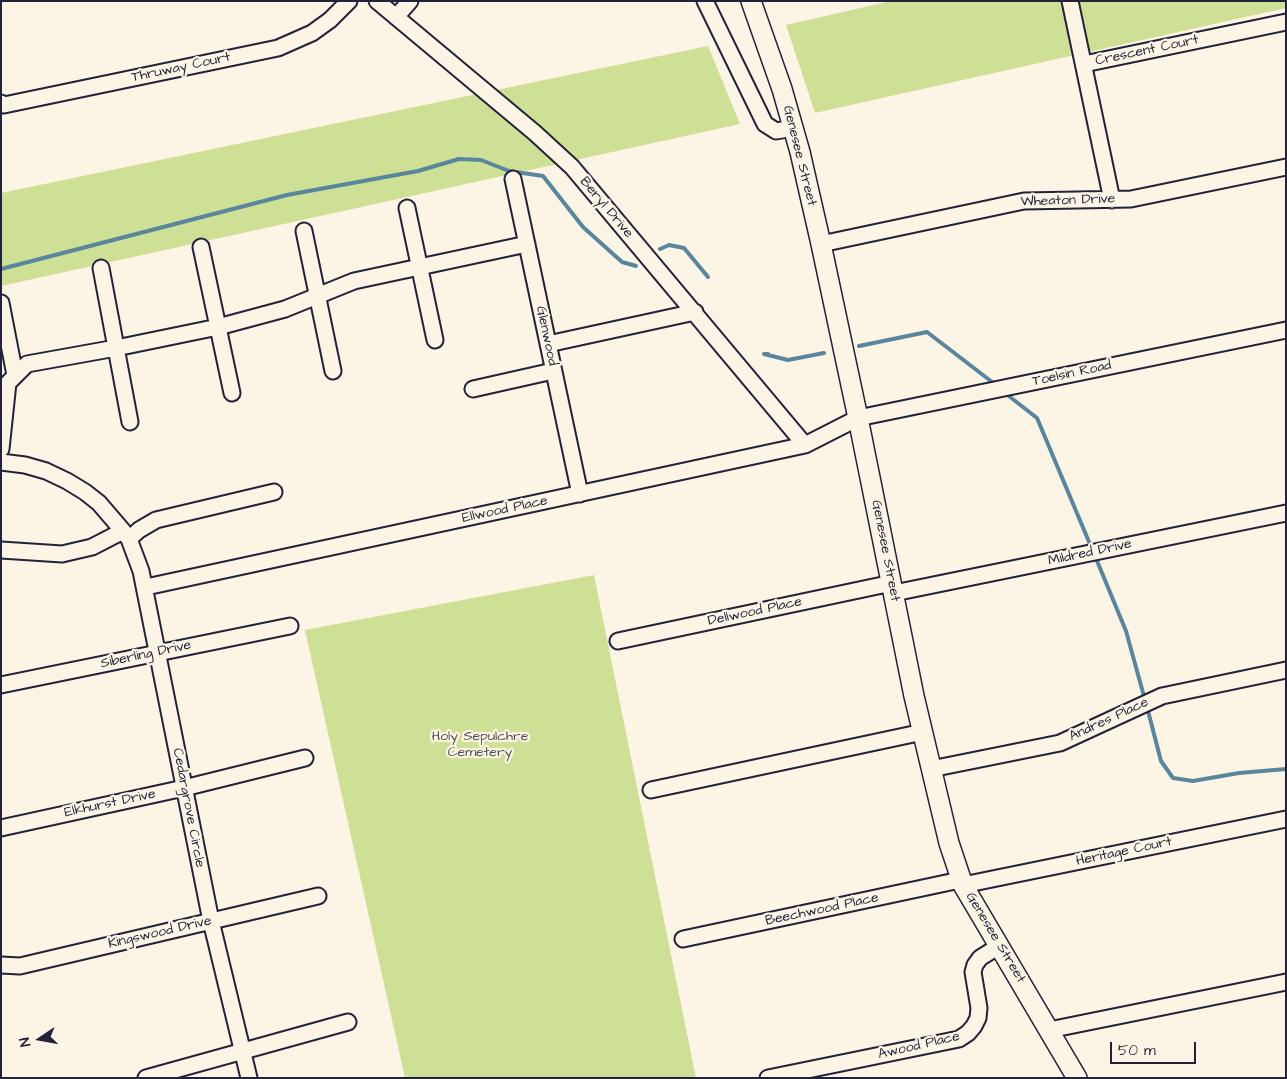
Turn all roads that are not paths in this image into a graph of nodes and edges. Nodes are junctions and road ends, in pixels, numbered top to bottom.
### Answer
1 (349, 1) edge
2 (377, 1) edge
3 (410, 1) edge
4 (705, 1) edge
5 (751, 1) edge
6 (1070, 1) edge
7 (396, 17) junction
8 (1286, 22) edge
9 (1084, 64) junction
10 (1, 102) edge
11 (794, 128) junction
12 (1286, 167) edge
13 (513, 179) dead end
14 (1112, 200) junction
15 (407, 208) dead end
16 (304, 231) dead end
17 (527, 244) junction
18 (821, 244) junction
19 (201, 247) dead end
20 (420, 267) junction
21 (100, 268) dead end
22 (318, 296) junction
23 (1, 304) edge
24 (695, 312) junction
25 (218, 327) junction
26 (1286, 330) edge
27 (435, 340) dead end
28 (548, 344) junction
29 (116, 348) junction
30 (334, 371) dead end
31 (553, 371) junction
32 (15, 375) junction
33 (473, 389) dead end
34 (232, 393) dead end
35 (858, 418) junction
36 (130, 422) dead end
37 (805, 445) junction
38 (1, 449) edge
39 (1, 462) edge
40 (274, 492) dead end
41 (580, 494) junction
42 (1286, 513) edge
43 (126, 535) junction
44 (1, 550) edge
45 (146, 588) junction
46 (893, 588) junction
47 (290, 626) dead end
48 (618, 641) dead end
49 (159, 653) junction
50 (1286, 670) edge
51 (1, 685) edge
52 (923, 732) junction
53 (305, 758) dead end
54 (931, 769) junction
55 (184, 788) junction
56 (651, 790) dead end
57 (1286, 819) edge
58 (1, 828) edge
59 (962, 883) junction
60 (318, 896) dead end
61 (211, 921) junction
62 (683, 939) dead end
63 (999, 946) junction
64 (1, 965) edge
65 (1286, 982) edge
66 (348, 1022) dead end
67 (1049, 1030) junction
68 (242, 1051) junction
69 (146, 1078) edge
70 (249, 1078) edge
71 (768, 1078) edge
72 (1077, 1078) edge

1 - 10 street, Thruway Court
2 - 7 street, Beryl Drive
3 - 7 street
4 - 11 street
5 - 11 main road, Genesee Street
6 - 9 street
7 - 24 street, Beryl Drive
8 - 9 street, Crescent Court
9 - 14 street, Crescent Court
11 - 18 main road, Genesee Street
12 - 14 street, Wheaton Drive
13 - 17 street, Glenwood
14 - 18 street, Wheaton Drive
15 - 20 street
16 - 22 street
17 - 20 street
17 - 28 street, Glenwood
18 - 35 main road, Genesee Street
19 - 25 street
20 - 22 street
20 - 27 street
21 - 29 street
22 - 25 street
22 - 30 street
23 - 32 street
24 - 28 street
24 - 37 street, Beryl Drive
25 - 29 street
25 - 34 street
26 - 35 street, Toelsin Road
28 - 31 street, Glenwood
29 - 32 street
29 - 36 street
31 - 33 street
31 - 41 street, Glenwood
32 - 38 street
35 - 37 street, Ellwood Place
35 - 46 main road, Genesee Street
37 - 41 street, Ellwood Place
39 - 43 street, Cedargrove Circle
40 - 43 street
41 - 45 street, Ellwood Place
42 - 46 street, Mildred Drive
43 - 44 street
43 - 45 street, Cedargrove Circle
45 - 49 street, Cedargrove Circle
46 - 48 street, Dellwood Place
46 - 52 main road, Genesee Street
47 - 49 street, Siberling Drive
49 - 51 street, Siberling Drive
49 - 55 street, Cedargrove Circle
50 - 54 street, Andres Place
52 - 54 main road, Genesee Street
52 - 56 street
53 - 55 street, Elkhurst Drive
54 - 59 main road, Genesee Street
55 - 58 street, Elkhurst Drive
55 - 61 street, Cedargrove Circle
57 - 59 street, Heritage Court
59 - 62 street, Beechwood Place
59 - 63 main road, Genesee Street
60 - 61 street, Kingswood Drive
61 - 64 street, Kingswood Drive
61 - 68 street, Cedargrove Circle
63 - 67 main road, Genesee Street
63 - 71 street, Awood Place
65 - 67 street
66 - 68 street
67 - 72 main road, Genesee Street
68 - 69 street
68 - 70 street, Cedargrove Circle

